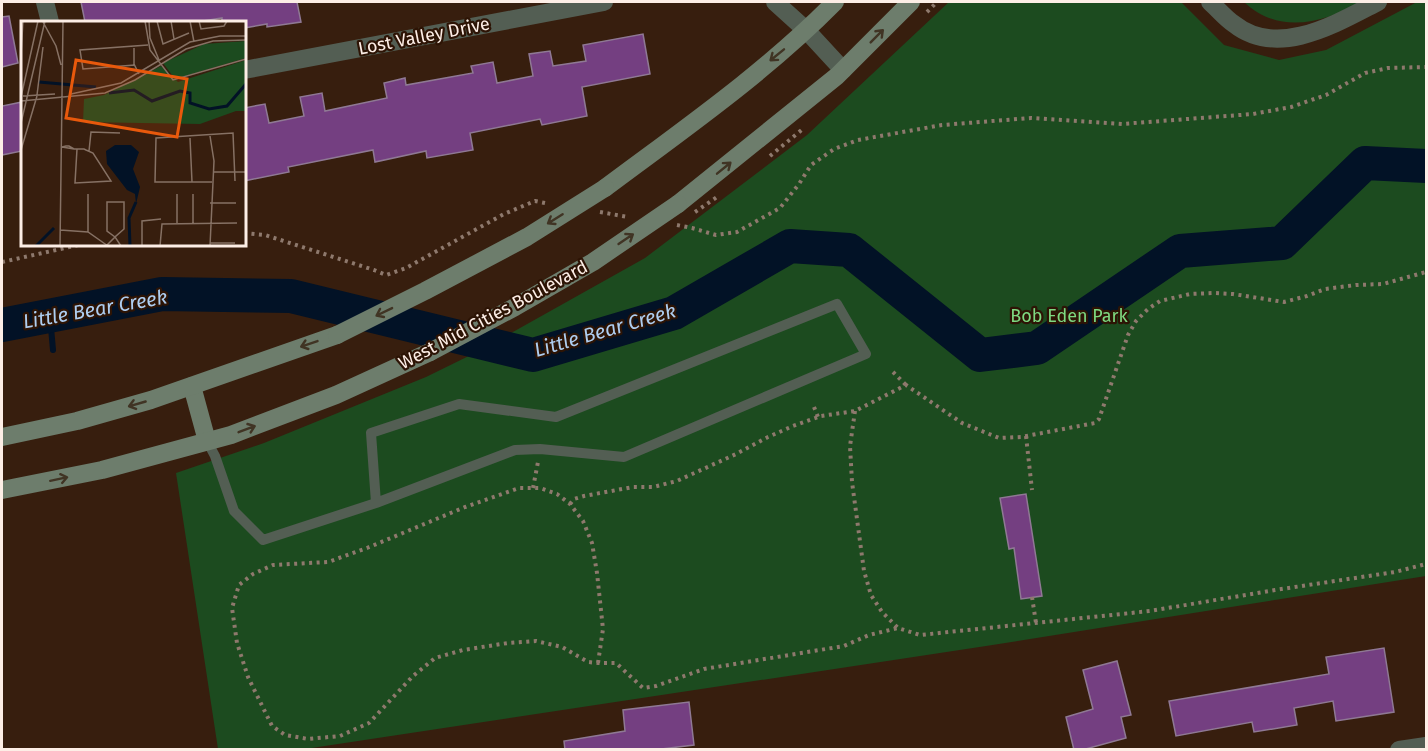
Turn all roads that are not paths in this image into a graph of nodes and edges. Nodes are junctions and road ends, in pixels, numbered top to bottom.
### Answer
1 (45, 2) edge
2 (604, 2) edge
3 (776, 2) edge
4 (835, 2) edge
5 (911, 2) edge
6 (1210, 2) edge
7 (1378, 2) edge
8 (50, 21) edge
9 (807, 31) junction
10 (246, 70) edge
11 (843, 70) junction
12 (192, 386) junction
13 (2, 437) edge
14 (207, 441) junction
15 (2, 490) edge
16 (376, 503) junction
17 (1426, 746) edge
18 (1399, 750) edge

1 - 8 street
2 - 10 street, Lost Valley Drive
3 - 9 street
4 - 9 main road
11 -> 5 main road, West Mid Cities Boulevard
6 - 7 street
9 - 11 street
9 -> 12 main road, bridge
14 -> 11 main road, West Mid Cities Boulevard, bridge
12 -> 13 main road
12 - 14 main road
15 -> 14 main road, West Mid Cities Boulevard
14 - 16 lane
16 - 16 lane
17 - 18 street

